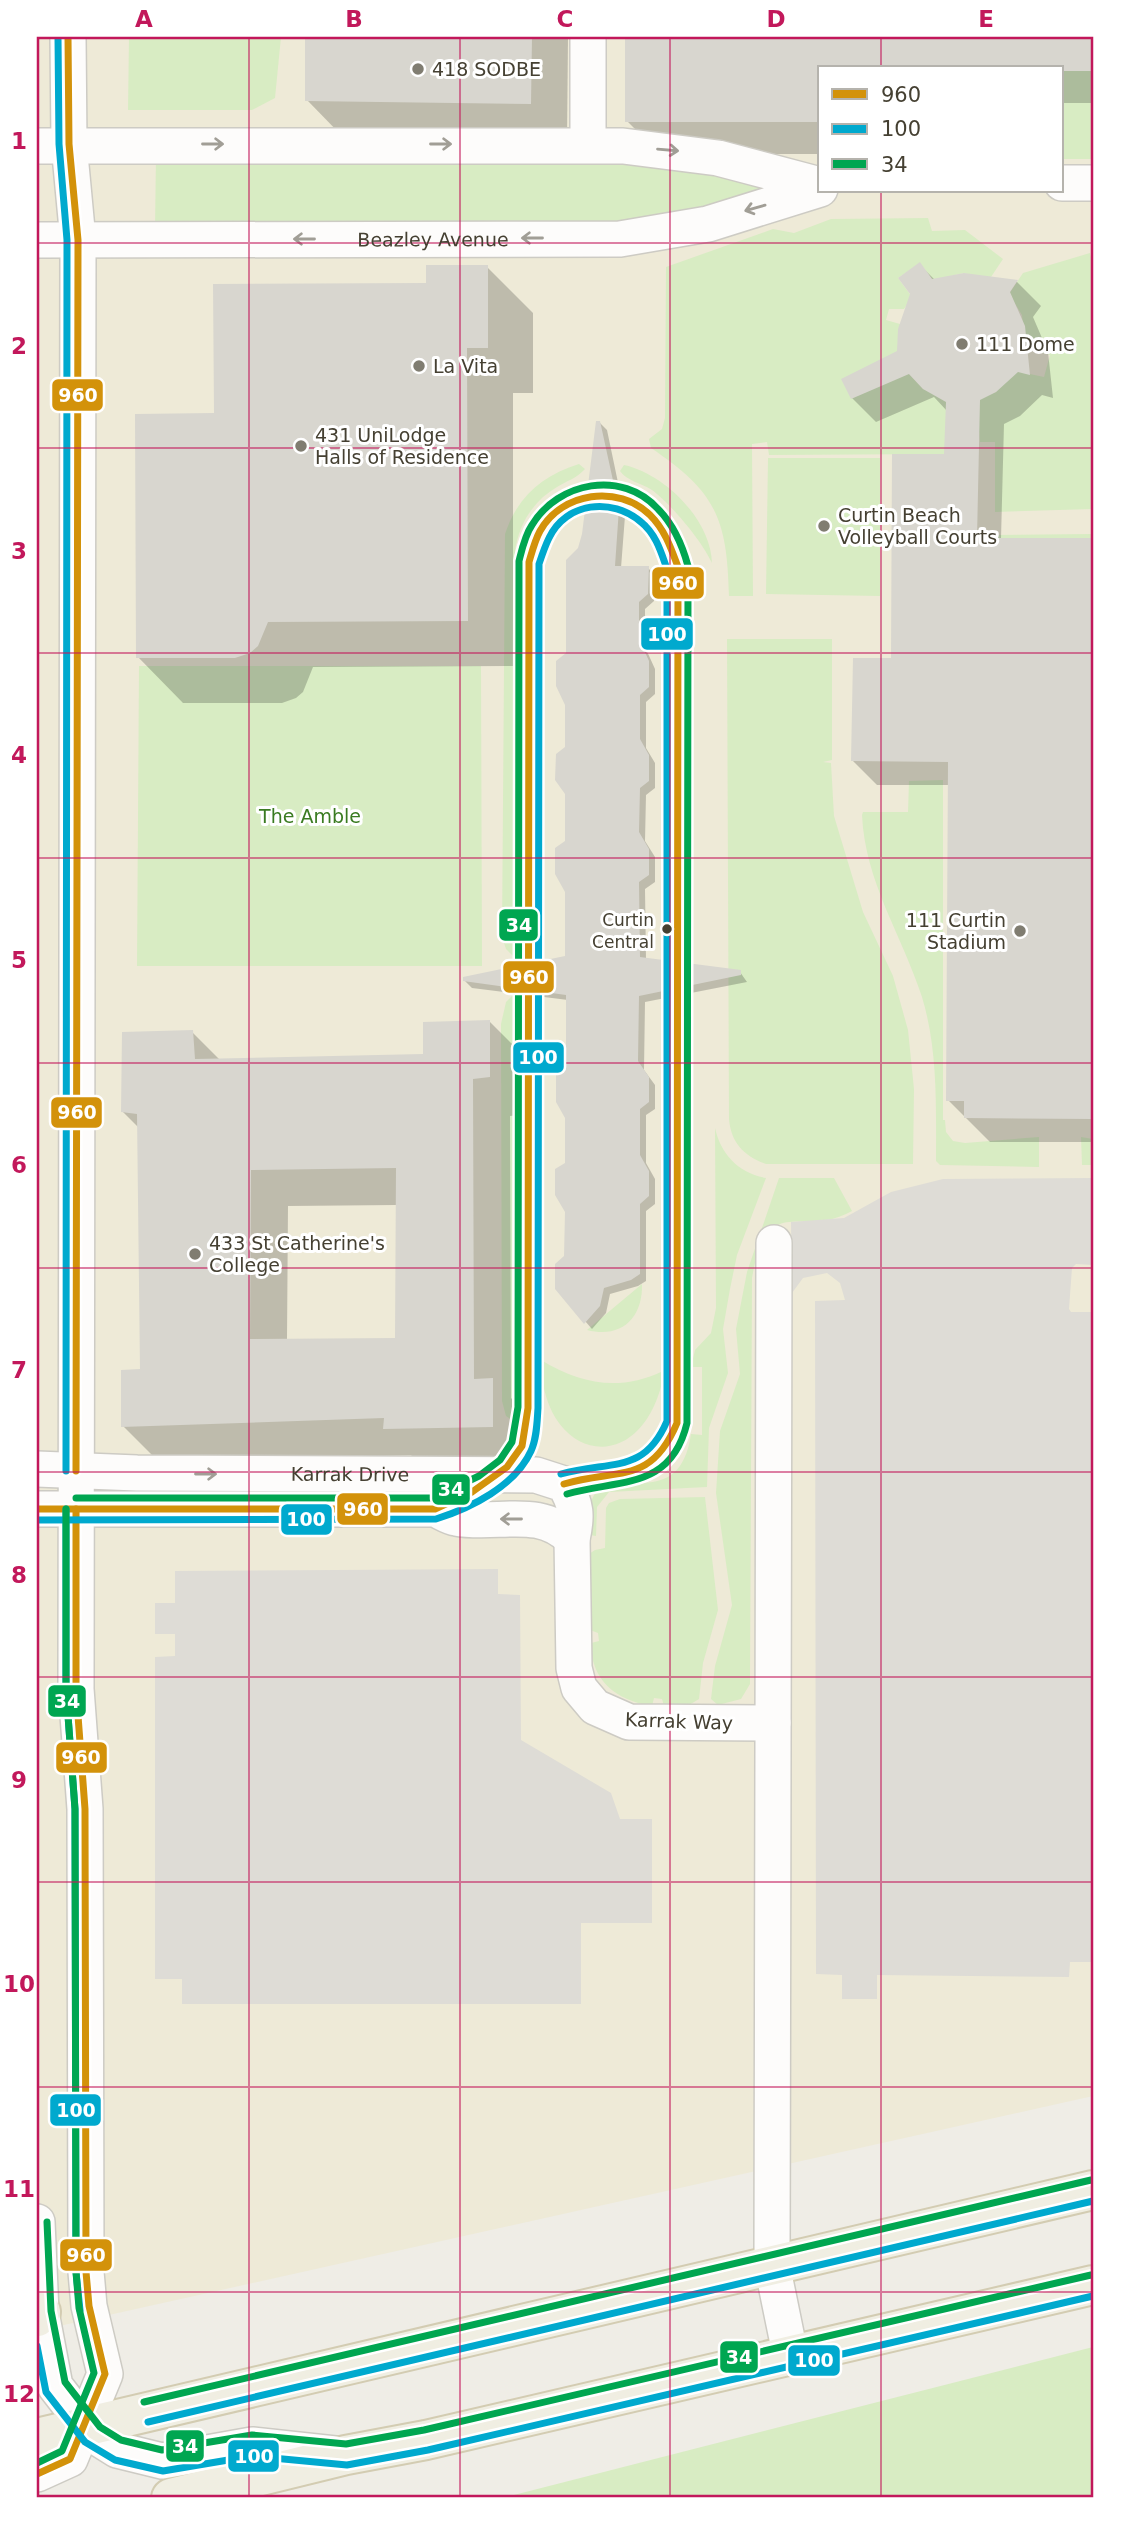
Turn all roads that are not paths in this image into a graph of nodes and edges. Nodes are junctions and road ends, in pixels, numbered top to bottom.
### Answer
1 (68, 37) edge
2 (588, 37) edge
3 (53, 145) edge
4 (588, 145) junction
5 (1064, 183) edge
6 (1093, 183) edge
7 (818, 186) edge
8 (818, 188) edge
9 (37, 240) edge
10 (78, 240) junction
11 (774, 1243) dead end
12 (37, 1469) edge
13 (76, 1471) junction
14 (37, 1509) edge
15 (76, 1509) junction
16 (572, 1539) junction
17 (773, 1723) junction
18 (1093, 2190) edge
19 (37, 2222) edge
20 (772, 2265) junction
21 (1093, 2285) edge
22 (39, 2315) edge
23 (790, 2353) junction
24 (85, 2426) junction
25 (37, 2438) edge
26 (346, 2455) junction
27 (37, 2474) edge
28 (171, 2498) edge

1 - 3 street
2 - 4 street
3 -> 4 street, Beazley Avenue
3 - 10 street
4 -> 7 street, Beazley Avenue
5 - 6 street
8 -> 10 street, Beazley Avenue
9 - 10 street, Beazley Avenue
10 - 13 street
11 - 17 street
12 - 13 street, Karrak Drive
13 - 15 street
13 -> 16 street, Karrak Drive
14 - 15 street, Karrak Drive
16 -> 15 street, Karrak Drive
15 - 24 street
16 - 17 street, Karrak Way
17 - 20 street
18 - 20 main road
19 - 22 street
20 - 23 street
20 - 24 main road
21 - 23 main road
22 - 24 street
23 - 26 main road
24 - 25 main road
24 - 26 street
24 - 27 street
26 - 28 main road

